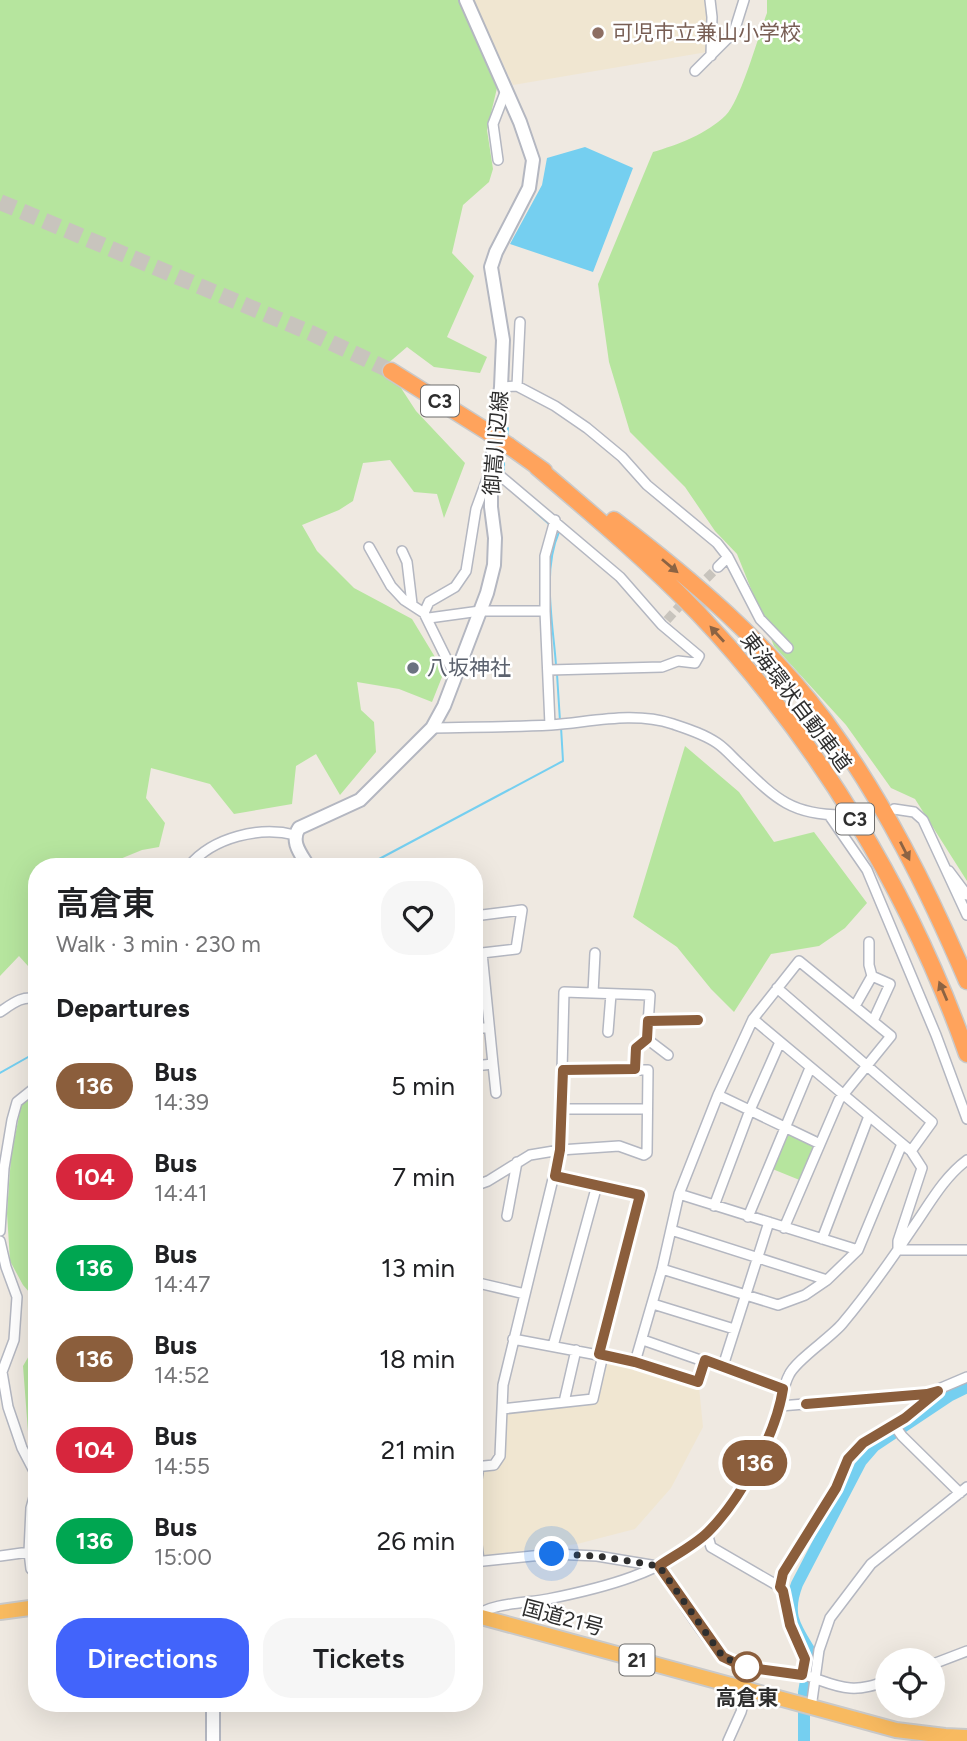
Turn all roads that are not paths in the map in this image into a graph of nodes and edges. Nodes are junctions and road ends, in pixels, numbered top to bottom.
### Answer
1 (466, 0) edge
2 (710, 0) edge
3 (744, 0) edge
4 (711, 56) junction
5 (695, 71) dead end
6 (506, 90) junction
7 (498, 160) dead end
8 (520, 322) dead end
9 (391, 371) tunnel mouth
10 (517, 386) junction
11 (501, 387) junction
12 (537, 467) junction
13 (491, 468) junction
14 (555, 520) junction
15 (369, 547) dead end
16 (402, 551) dead end
17 (728, 556) junction
18 (718, 567) tunnel mouth
19 (412, 604) junction
20 (480, 611) junction
21 (545, 611) junction
22 (426, 616) junction
23 (788, 648) dead end
24 (549, 670) junction
25 (455, 676) junction
26 (550, 725) junction
27 (432, 728) junction
28 (894, 809) tunnel mouth
29 (829, 815) junction
30 (842, 815) tunnel mouth
31 (295, 835) junction
32 (197, 858) edge
33 (304, 858) edge
34 (944, 869) junction
35 (967, 895) edge
36 (483, 915) edge
37 (967, 915) edge
38 (869, 942) dead end
39 (483, 952) edge
40 (595, 953) dead end
41 (483, 976) edge
42 (872, 976) junction
43 (967, 981) edge
44 (777, 988) junction
45 (483, 990) edge
46 (486, 990) junction
47 (593, 993) junction
48 (611, 994) junction
49 (28, 997) edge
50 (855, 1006) junction
51 (0, 1012) edge
52 (753, 1019) junction
53 (698, 1020) dead end
54 (648, 1021) junction
55 (873, 1021) junction
56 (489, 1027) junction
57 (483, 1028) edge
58 (608, 1032) dead end
59 (647, 1039) junction
60 (780, 1042) junction
61 (967, 1054) edge
62 (668, 1055) dead end
63 (493, 1063) junction
64 (483, 1065) edge
65 (867, 1065) junction
66 (810, 1068) junction
67 (635, 1069) junction
68 (563, 1070) junction
69 (28, 1093) edge
70 (496, 1093) dead end
71 (718, 1095) junction
72 (843, 1095) junction
73 (562, 1109) junction
74 (647, 1109) junction
75 (750, 1110) junction
76 (869, 1116) junction
77 (967, 1119) edge
78 (786, 1126) junction
79 (820, 1144) junction
80 (902, 1144) junction
81 (560, 1150) junction
82 (911, 1151) junction
83 (967, 1160) edge
84 (517, 1162) junction
85 (2, 1168) edge
86 (555, 1176) junction
87 (483, 1183) edge
88 (597, 1185) junction
89 (679, 1194) junction
90 (714, 1206) junction
91 (507, 1216) dead end
92 (748, 1217) junction
93 (769, 1222) junction
94 (785, 1228) junction
95 (671, 1230) junction
96 (0, 1231) edge
97 (822, 1239) junction
98 (0, 1241) edge
99 (858, 1250) junction
100 (898, 1250) junction
101 (967, 1250) edge
102 (757, 1259) junction
103 (662, 1269) junction
104 (828, 1280) junction
105 (483, 1284) edge
106 (525, 1294) junction
107 (744, 1296) junction
108 (653, 1304) junction
109 (734, 1329) junction
110 (513, 1339) junction
111 (643, 1340) junction
112 (553, 1346) junction
113 (576, 1350) junction
114 (601, 1354) junction
115 (705, 1360) junction
116 (635, 1362) junction
117 (723, 1366) junction
118 (967, 1377) edge
119 (783, 1389) junction
120 (938, 1391) junction
121 (564, 1402) junction
122 (780, 1406) junction
123 (502, 1409) junction
124 (894, 1425) junction
125 (28, 1460) edge
126 (483, 1466) edge
127 (964, 1490) edge
128 (707, 1533) junction
129 (28, 1552) edge
130 (0, 1556) edge
131 (483, 1560) edge
132 (659, 1566) junction
133 (780, 1587) junction
134 (28, 1608) edge
135 (483, 1611) edge
136 (0, 1612) edge
137 (483, 1618) edge
138 (967, 1651) edge
139 (945, 1659) edge
140 (744, 1667) junction
141 (802, 1675) junction
142 (815, 1678) junction
143 (875, 1685) edge
144 (742, 1688) junction
145 (804, 1706) junction
146 (213, 1712) edge
147 (967, 1737) edge
148 (213, 1741) edge
149 (728, 1741) edge

1 - 6 main road, 御嵩川辺線
2 - 4 street
3 - 4 street
4 - 5 street
6 - 7 street
6 - 11 main road, 御嵩川辺線
8 - 10 street
9 - 12 highway, 東海環状自動車道 / C3, bridge
10 - 11 street
10 - 17 street
11 - 13 main road, 御嵩川辺線
12 -> 43 highway, 東海環状自動車道 / C3
61 -> 12 highway, 東海環状自動車道 / C3
13 - 14 street
13 - 20 main road, 御嵩川辺線
13 - 22 street
14 - 21 street
14 - 24 street
15 - 19 street
16 - 19 street
17 - 18 street
17 - 23 street
19 - 22 street
20 - 21 street
20 - 22 street
20 - 25 main road, 御嵩川辺線
21 - 24 street
22 - 25 street
24 - 26 street
25 - 27 main road, 御嵩川辺線
26 - 27 street
26 - 29 street
27 - 31 main road, 御嵩川辺線
28 - 34 street
29 - 30 street
29 - 77 street
31 - 32 street
31 - 33 main road
34 - 35 street
34 - 37 street
36 - 39 street
38 - 42 street
40 - 47 street
41 - 46 street
42 - 50 street
42 - 55 street
44 - 50 street
44 - 52 street
44 - 65 street
45 - 46 street
46 - 56 street
47 - 48 street
47 - 68 street
48 - 54 street
48 - 58 street
49 - 51 street
50 - 55 street
52 - 60 street
52 - 71 street
53 - 54 street
54 - 59 street
55 - 65 street
56 - 57 street
56 - 63 street
59 - 62 street
59 - 67 street
60 - 66 street
60 - 75 street
63 - 64 street
63 - 70 street
65 - 72 street
65 - 82 street
66 - 72 street
66 - 78 street
67 - 68 street
67 - 74 street
68 - 73 street
69 - 85 street
71 - 75 street
71 - 89 street
72 - 76 street
72 - 79 street
73 - 74 street
73 - 81 street
74 - 81 street
75 - 78 street
75 - 90 street
76 - 80 street
76 - 97 street
78 - 79 street
78 - 92 street
79 - 94 street
80 - 82 street
80 - 99 street
81 - 84 street
81 - 86 street
82 - 100 street
83 - 100 street
84 - 87 street
84 - 91 street
85 - 96 street
86 - 88 street
86 - 106 street
88 - 112 street
88 - 114 street
89 - 90 street
89 - 95 street
90 - 92 street
92 - 93 street
93 - 94 street
93 - 102 street
94 - 97 street
95 - 102 street
95 - 103 street
97 - 99 street
98 - 125 street
99 - 104 street
100 - 101 street
100 - 119 street
102 - 104 street
102 - 107 street
103 - 107 street
103 - 108 street
104 - 107 street
105 - 106 street
106 - 110 street
107 - 109 street
108 - 109 street
108 - 111 street
109 - 117 street
110 - 112 street
110 - 123 street
111 - 115 street
111 - 116 street
112 - 113 street
113 - 114 street
113 - 121 street
114 - 116 street
114 - 121 street
115 - 116 street
115 - 117 street
117 - 119 street
118 - 120 street
119 - 122 street
120 - 122 street
120 - 124 street
121 - 123 street
122 - 128 street
123 - 126 street
124 - 127 street
124 - 133 street
127 - 142 street
128 - 132 street
128 - 133 street
129 - 130 street
131 - 132 street
132 - 135 street
132 - 140 street
133 - 141 street
134 - 136 highway
137 - 144 highway, 国道21号 / 21
138 - 139 street
140 - 141 street
140 - 144 street
141 - 142 street
142 - 143 street
142 - 145 street
144 - 145 highway, 国道21号 / 21
144 - 149 street
145 - 147 highway, 国道21号 / 21
146 - 148 main road

